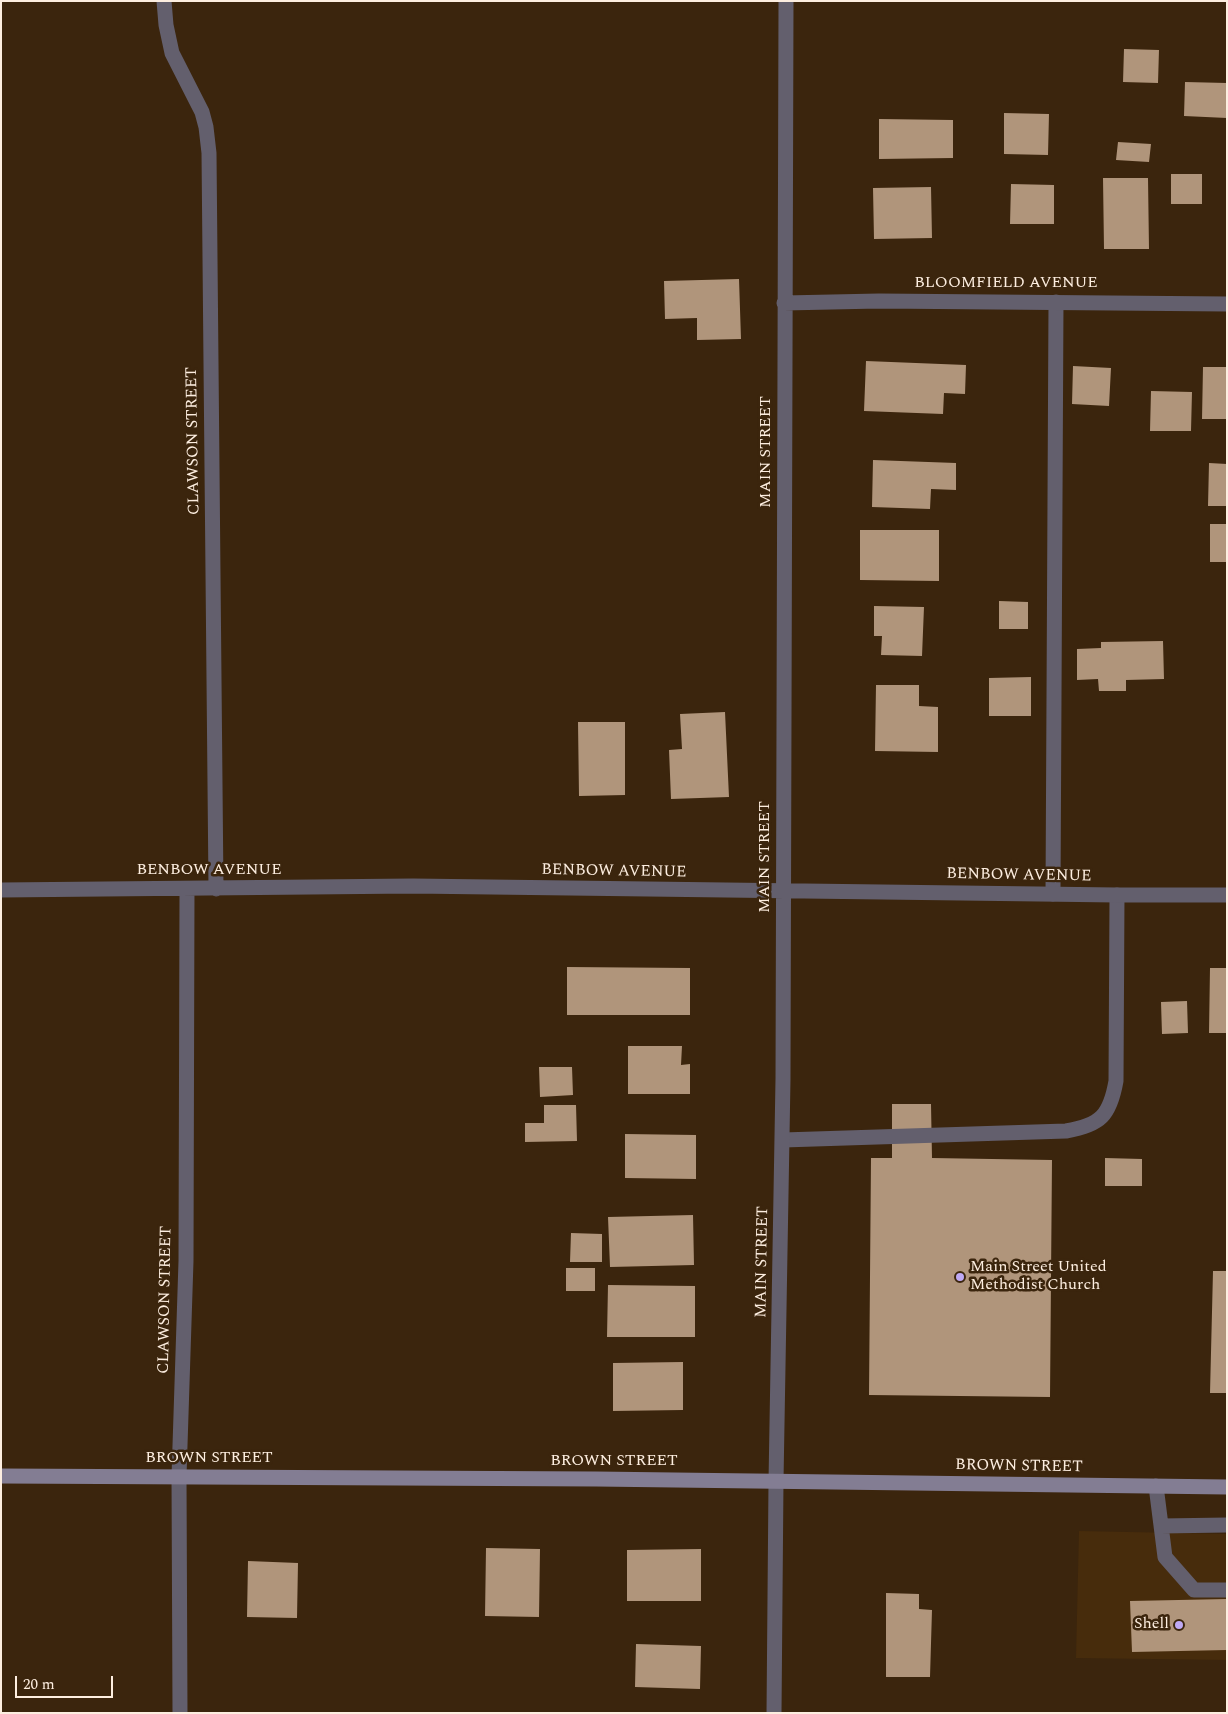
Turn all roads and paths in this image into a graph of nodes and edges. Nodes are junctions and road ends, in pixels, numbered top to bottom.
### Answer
1 (164, 1) edge
2 (786, 1) edge
3 (1056, 302) junction
4 (784, 303) junction
5 (1227, 304) edge
6 (187, 889) junction
7 (216, 889) junction
8 (1, 890) edge
9 (784, 892) junction
10 (1053, 894) junction
11 (1227, 894) edge
12 (1117, 895) junction
13 (783, 1140) junction
14 (1, 1476) edge
15 (179, 1476) junction
16 (776, 1481) junction
17 (1156, 1486) junction
18 (1227, 1487) edge
19 (1227, 1524) edge
20 (1161, 1526) junction
21 (1227, 1590) edge
22 (180, 1713) edge
23 (774, 1713) edge

1 - 7 street, CLAWSON STREET
2 - 4 street, MAIN STREET
3 - 4 street, BLOOMFIELD AVENUE
3 - 5 street, BLOOMFIELD AVENUE
3 - 10 street
4 - 9 street, MAIN STREET
6 - 7 street, BENBOW AVENUE
6 - 8 street, BENBOW AVENUE
6 - 15 street, CLAWSON STREET
7 - 9 street, BENBOW AVENUE
9 - 10 street, BENBOW AVENUE
9 - 13 street, MAIN STREET
10 - 12 street, BENBOW AVENUE
11 - 12 street, BENBOW AVENUE
12 - 13 street
13 - 16 street, MAIN STREET
14 - 15 street, BROWN STREET
15 - 16 street, BROWN STREET
15 - 22 street, CLAWSON STREET
16 - 17 street, BROWN STREET
16 - 23 street, MAIN STREET
17 - 18 street, BROWN STREET
17 - 20 street
19 - 20 street
20 - 21 street

